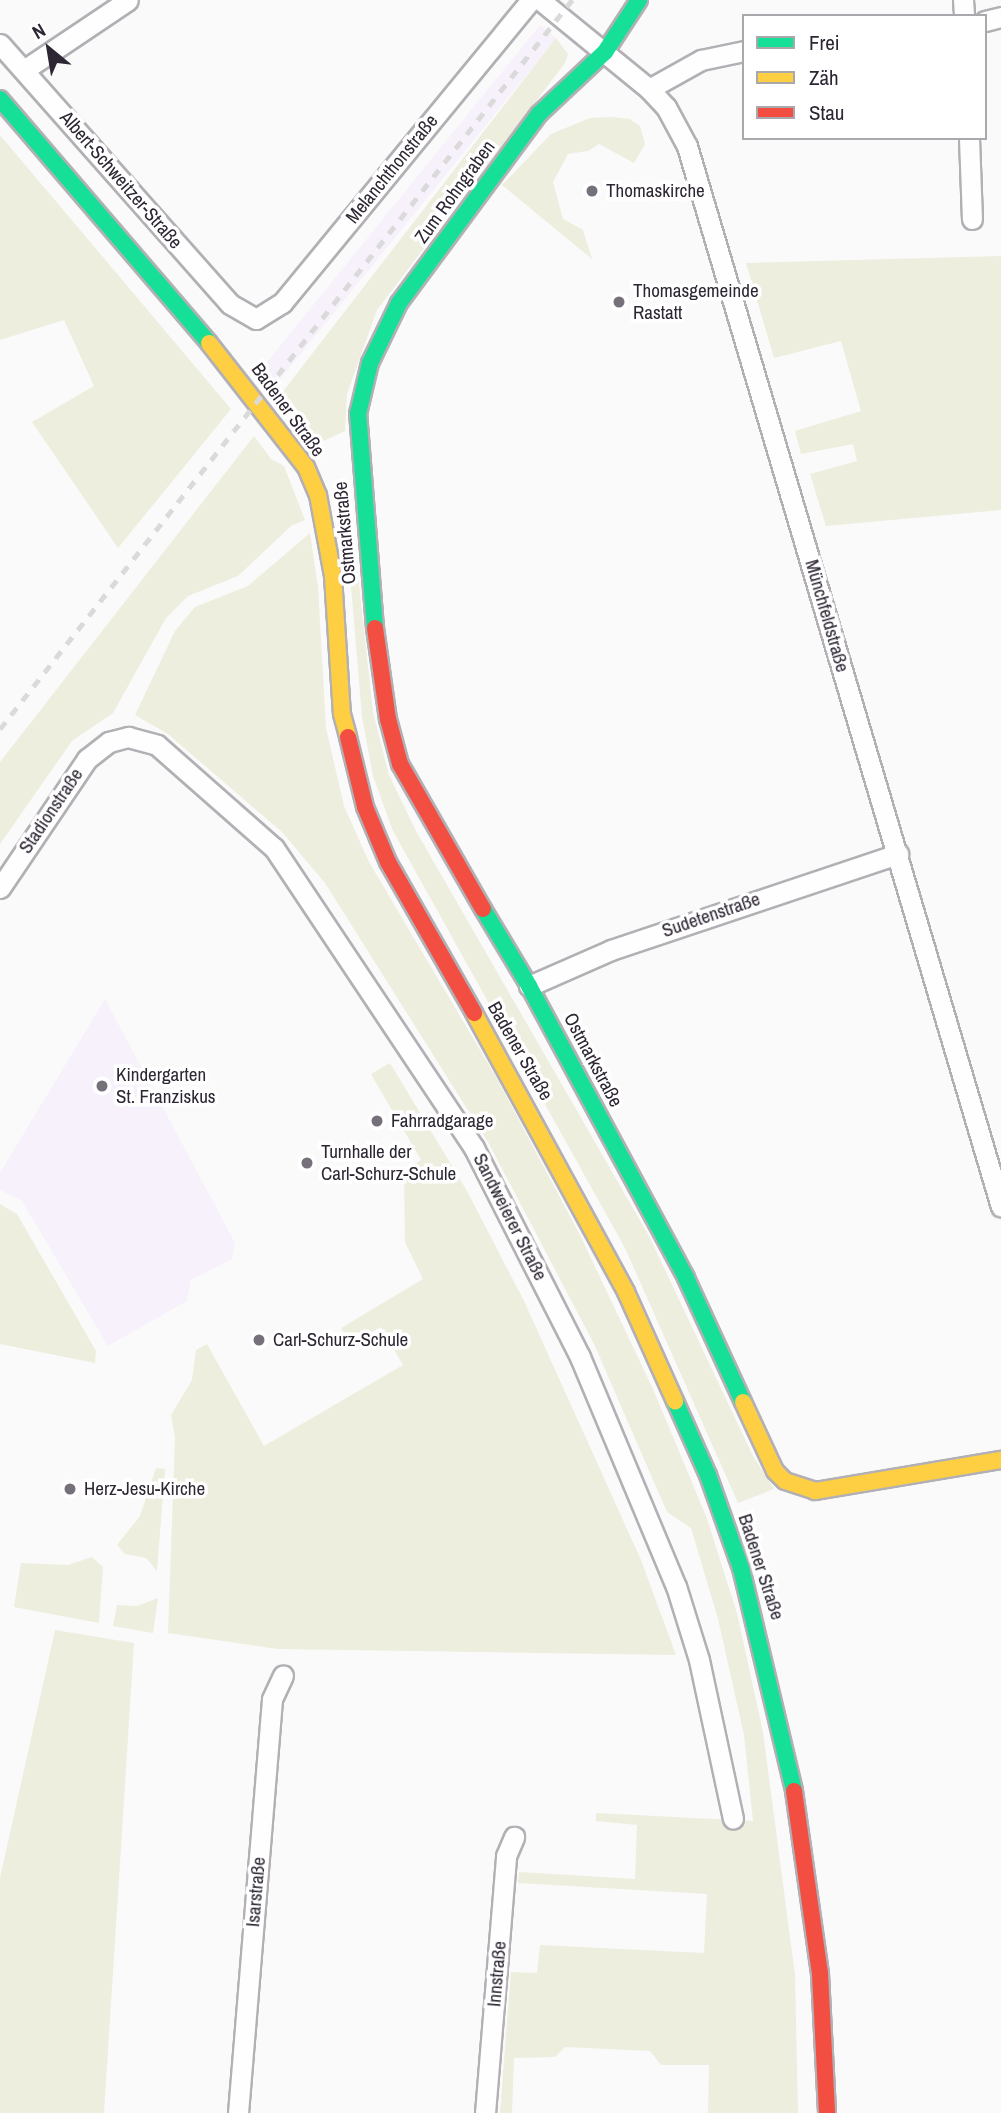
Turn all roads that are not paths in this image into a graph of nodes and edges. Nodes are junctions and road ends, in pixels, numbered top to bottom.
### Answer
1 (128, 0) edge
2 (531, 0) edge
3 (540, 0) edge
4 (639, 0) edge
5 (0, 44) edge
6 (742, 51) edge
7 (605, 52) junction
8 (24, 70) junction
9 (649, 89) junction
10 (0, 99) edge
11 (969, 140) edge
12 (972, 219) dead end
13 (244, 314) joint
14 (359, 437) joint
15 (109, 742) joint
16 (898, 854) junction
17 (0, 888) edge
18 (528, 986) junction
19 (1001, 1207) edge
20 (1001, 1460) edge
21 (283, 1675) dead end
22 (733, 1818) dead end
23 (514, 1837) dead end
24 (825, 2108) edge
25 (238, 2113) edge
26 (485, 2113) edge

1 - 8 street
2 - 13 street, Melanchthonstraße
3 - 7 street, Münchfeldstraße
4 - 7 main road, Zum Rohngraben
5 - 8 street, Albert-Schweitzer-Straße
6 - 9 street
7 - 9 street, Münchfeldstraße
7 - 14 main road, Zum Rohngraben
8 - 13 street, Albert-Schweitzer-Straße
9 - 16 street, Münchfeldstraße
10 - 24 main road, Badener Straße
11 - 12 street
14 - 18 main road, Ostmarkstraße
15 - 17 street, Stadionstraße
15 - 22 street, Sandweierer Straße
16 - 18 street, Sudetenstraße
16 - 19 street, Münchfeldstraße
18 - 20 main road, Ostmarkstraße
21 - 25 street, Isarstraße
23 - 26 street, Innstraße

